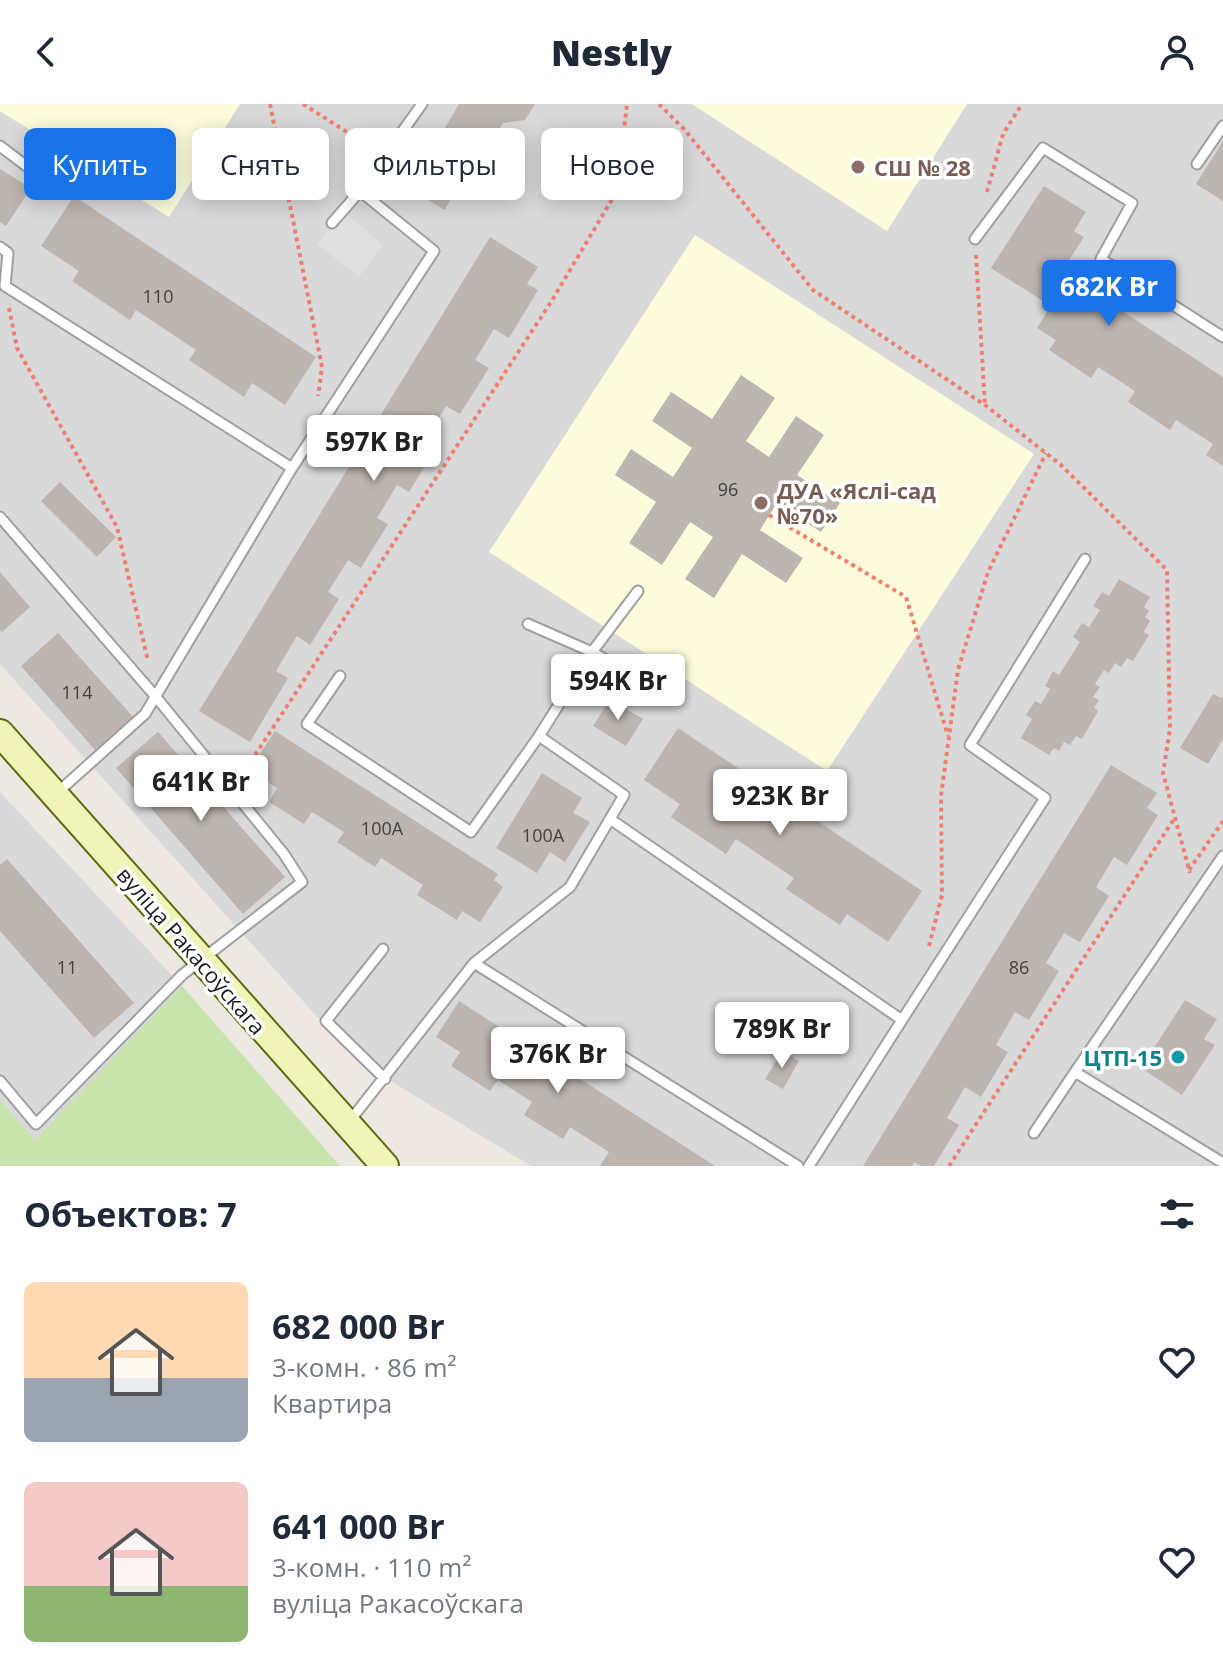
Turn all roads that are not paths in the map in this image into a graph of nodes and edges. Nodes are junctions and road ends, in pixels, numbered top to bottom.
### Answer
1 (422, 104) edge
2 (1223, 126) edge
3 (405, 128) edge
4 (0, 146) edge
5 (24, 164) edge
6 (1197, 164) dead end
7 (352, 200) edge
8 (371, 200) edge
9 (332, 223) dead end
10 (975, 239) dead end
11 (0, 247) edge
12 (5, 286) junction
13 (0, 299) edge
14 (1223, 337) edge
15 (292, 468) junction
16 (0, 517) edge
17 (1085, 559) dead end
18 (638, 591) dead end
19 (528, 624) dead end
20 (592, 652) junction
21 (340, 676) dead end
22 (156, 697) junction
23 (675, 699) dead end
24 (0, 733) edge
25 (539, 736) junction
26 (55, 794) junction
27 (610, 819) junction
28 (1223, 856) edge
29 (383, 949) dead end
30 (201, 961) junction
31 (474, 963) junction
32 (902, 1020) junction
33 (1075, 1072) junction
34 (385, 1079) junction
35 (0, 1081) edge
36 (347, 1125) junction
37 (1034, 1133) dead end
38 (1215, 1162) edge
39 (385, 1166) edge
40 (798, 1166) edge
41 (809, 1166) edge

1 - 3 lane
2 - 6 lane
4 - 5 lane
7 - 9 lane
8 - 15 lane
10 - 14 lane
11 - 12 lane
12 - 13 lane
12 - 15 lane
15 - 22 lane
16 - 22 lane
17 - 32 lane
18 - 20 lane
19 - 20 lane
20 - 23 lane
20 - 25 lane
21 - 25 lane
22 - 26 lane
22 - 30 lane
24 - 26 main road, вуліца Ракасоўскага
25 - 27 lane
26 - 30 main road, вуліца Ракасоўскага
27 - 31 lane
27 - 32 lane
28 - 33 lane
29 - 34 lane
30 - 35 lane
30 - 36 main road, вуліца Ракасоўскага
31 - 34 lane
31 - 40 lane
32 - 41 lane
33 - 37 lane
33 - 38 lane
34 - 36 lane
36 - 39 main road, вуліца Ракасоўскага

